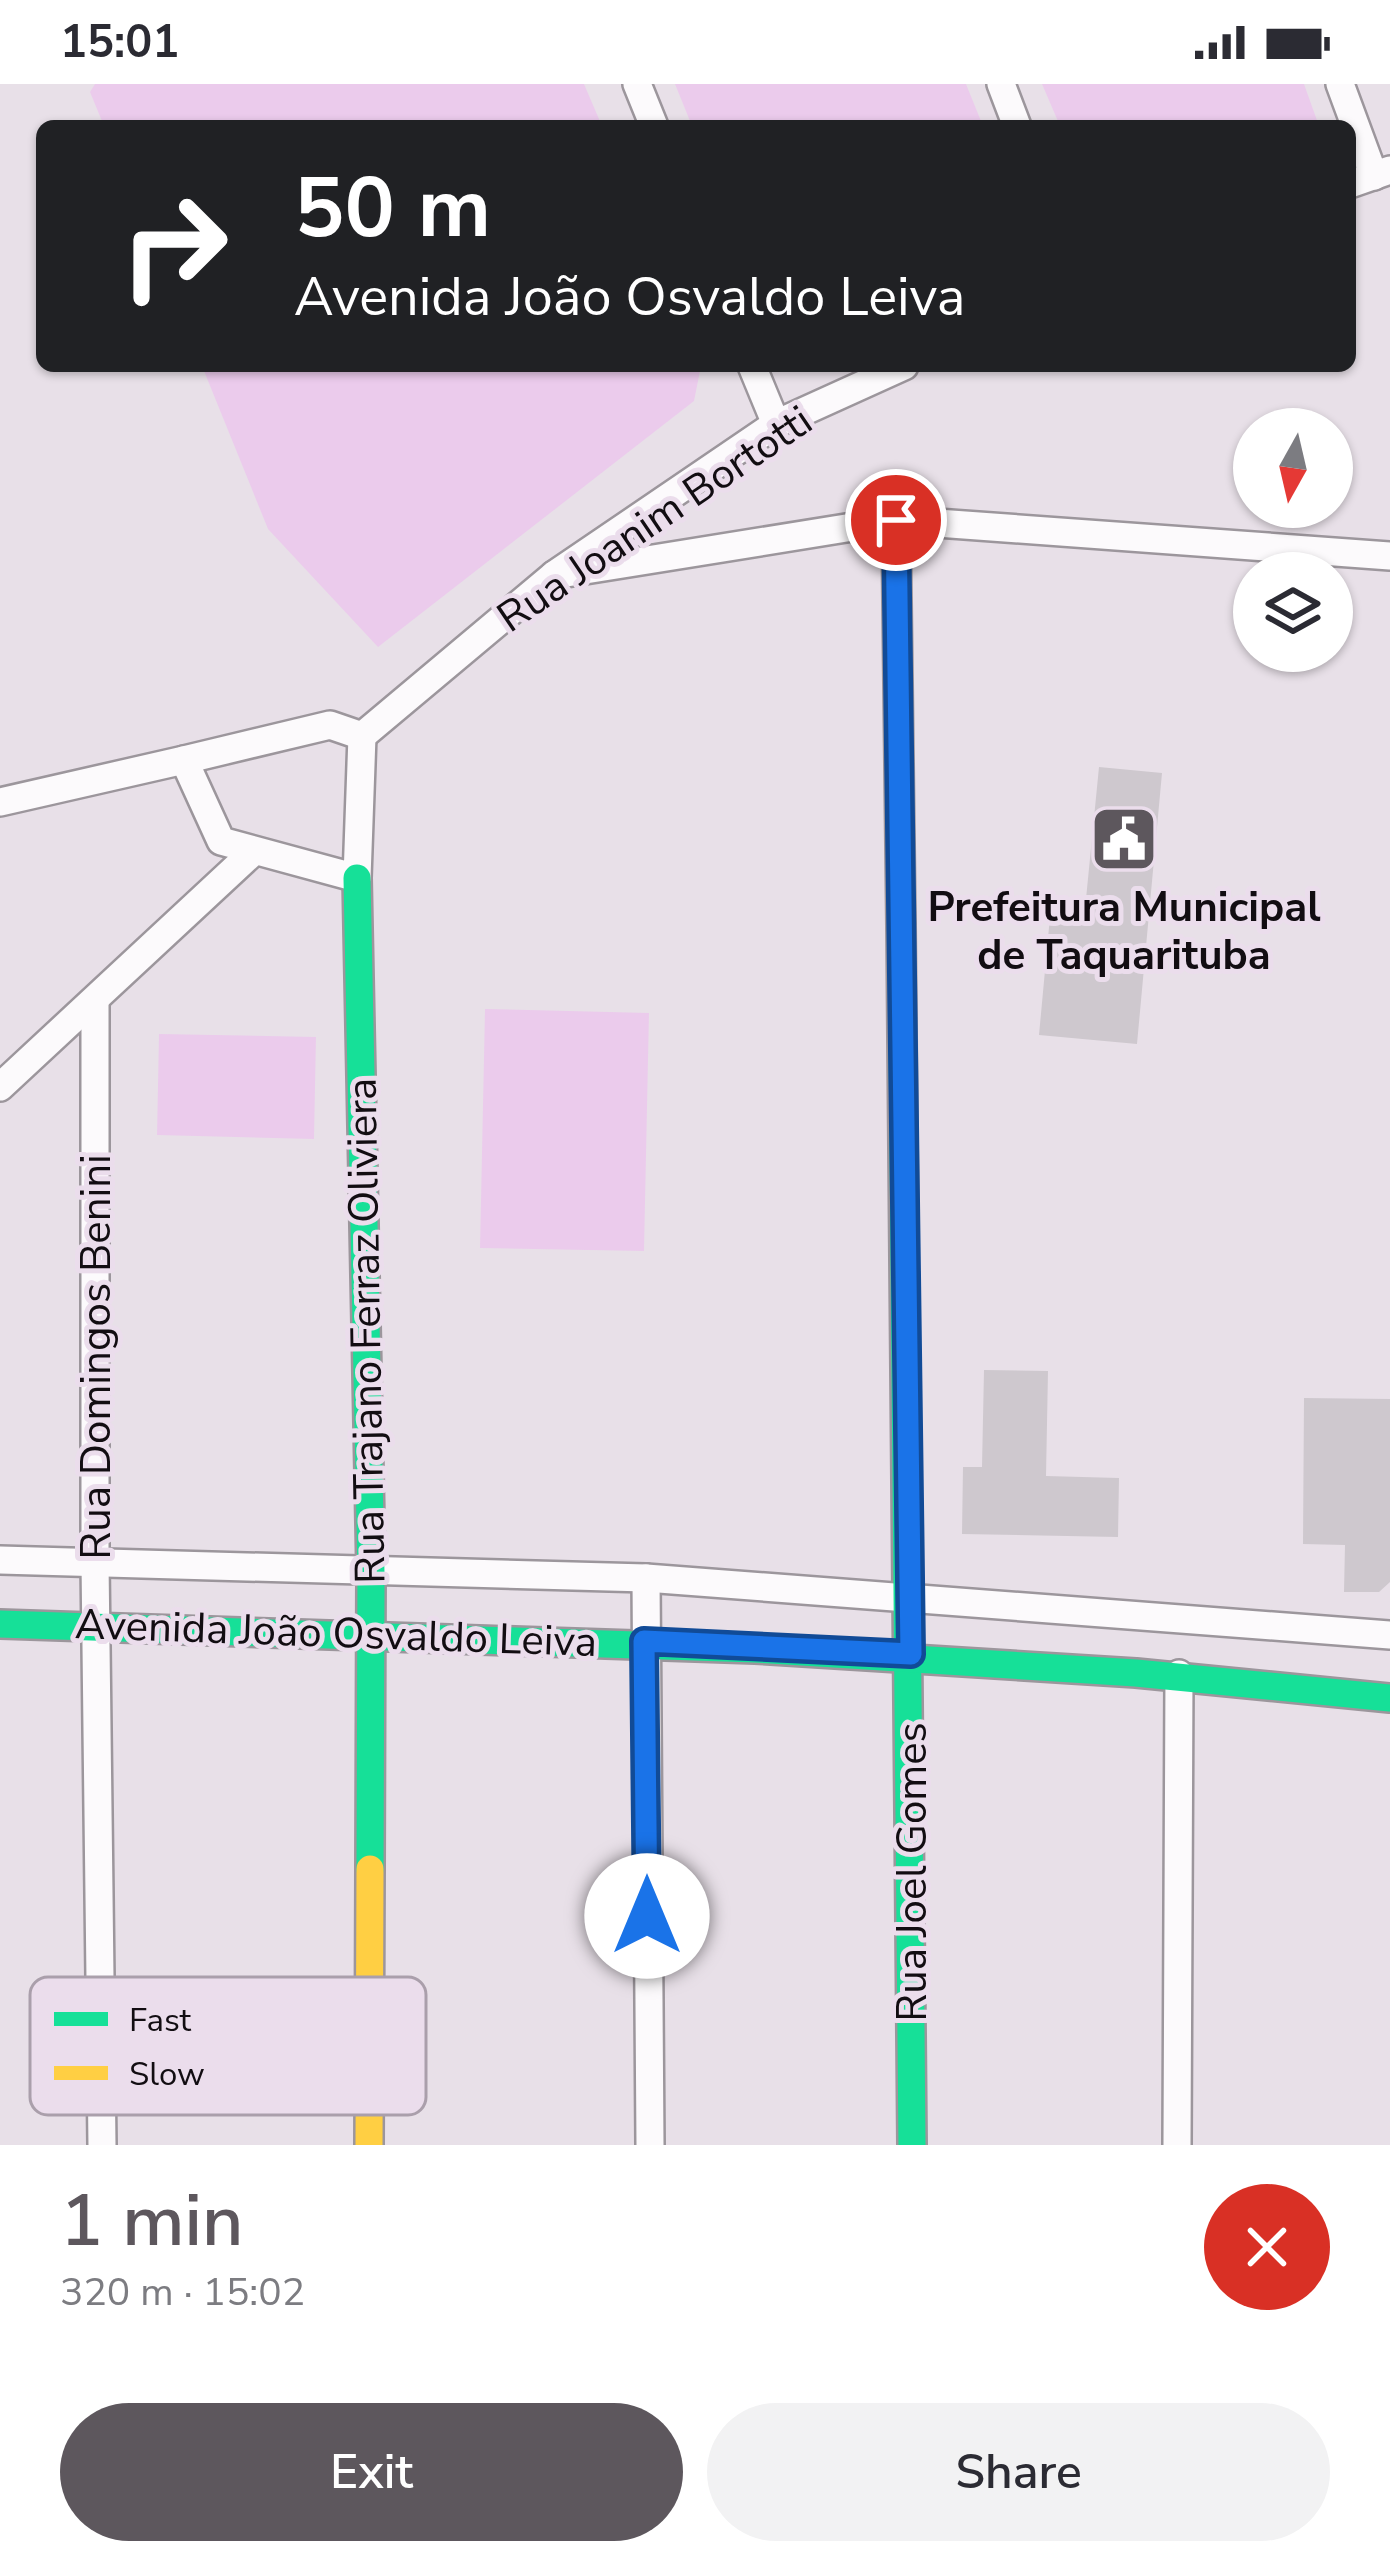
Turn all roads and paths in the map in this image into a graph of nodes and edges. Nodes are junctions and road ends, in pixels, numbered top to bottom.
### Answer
1 (637, 84) edge
2 (1001, 84) edge
3 (1340, 84) edge
4 (652, 120) edge
5 (1015, 120) edge
6 (1352, 120) edge
7 (1356, 131) edge
8 (1371, 176) edge
9 (754, 372) edge
10 (891, 372) edge
11 (776, 424) junction
12 (896, 520) junction
13 (1390, 556) edge
14 (554, 575) junction
15 (362, 736) junction
16 (184, 760) junction
17 (0, 802) edge
18 (254, 851) junction
19 (357, 878) junction
20 (95, 1001) junction
21 (0, 1087) edge
22 (0, 1560) edge
23 (95, 1562) junction
24 (371, 1573) junction
25 (646, 1577) junction
26 (909, 1595) junction
27 (0, 1624) edge
28 (97, 1624) junction
29 (369, 1634) junction
30 (1390, 1635) edge
31 (644, 1641) junction
32 (911, 1654) junction
33 (1179, 1674) junction
34 (1390, 1698) edge
35 (100, 1977) edge
36 (370, 1977) edge
37 (102, 2115) edge
38 (370, 2115) edge
39 (102, 2145) edge
40 (370, 2145) edge
41 (650, 2145) edge
42 (911, 2145) edge
43 (1177, 2145) edge

1 - 4 street
2 - 5 street
3 - 6 street
7 - 8 street
9 - 11 street
10 - 11 street, Rua Joanim Bortotti
11 - 14 street, Rua Joanim Bortotti
12 - 13 street
12 - 14 street
12 - 26 street, Rua Joel Gomes
14 - 15 street, Rua Joanim Bortotti
15 - 16 street
15 - 19 street
16 - 17 street
16 - 18 street
18 - 19 street
18 - 20 street
19 - 24 street, Rua Trajano Ferraz Oliviera
20 - 21 street
20 - 23 street, Rua Domingos Benini
22 - 23 street, Avenida João Osvaldo Leiva
23 - 24 street, Avenida João Osvaldo Leiva
23 - 28 street, Rua Domingos Benini
24 - 25 street, Avenida João Osvaldo Leiva
24 - 29 street, Rua Trajano Ferraz Oliviera
25 - 26 street, Avenida João Osvaldo Leiva
25 - 31 street
26 - 30 street, Avenida João Osvaldo Leiva
26 - 32 street, Rua Joel Gomes
27 - 28 street, Avenida João Osvaldo Leiva
28 - 29 street, Avenida João Osvaldo Leiva
28 - 35 street, Rua Domingos Benini
29 - 31 street, Avenida João Osvaldo Leiva
29 - 36 street, Rua Trajano Ferraz Oliviera
31 - 32 street, Avenida João Osvaldo Leiva
31 - 41 street
32 - 33 street, Avenida João Osvaldo Leiva
32 - 42 street, Rua Joel Gomes
33 - 34 street, Avenida João Osvaldo Leiva
33 - 43 street
37 - 39 street, Rua Domingos Benini
38 - 40 street, Rua Trajano Ferraz Oliviera

